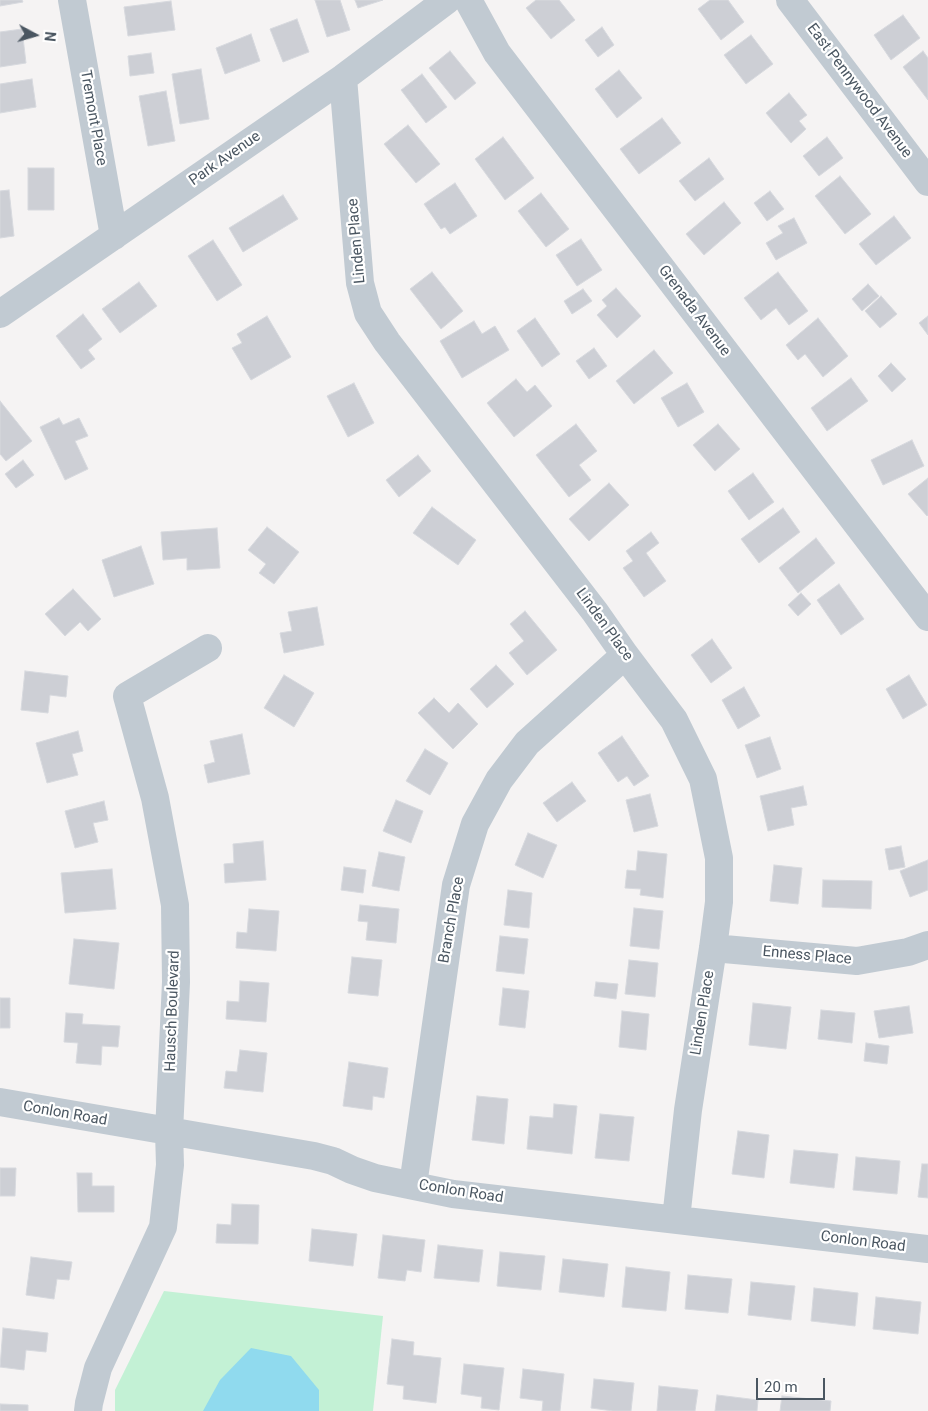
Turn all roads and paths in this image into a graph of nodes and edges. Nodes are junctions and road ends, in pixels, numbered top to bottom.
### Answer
1 (72, 0) edge
2 (447, 0) edge
3 (468, 0) edge
4 (790, 0) edge
5 (343, 78) junction
6 (928, 182) edge
7 (114, 236) junction
8 (0, 314) edge
9 (928, 617) edge
10 (208, 648) dead end
11 (625, 655) junction
12 (928, 945) edge
13 (713, 948) junction
14 (0, 1102) edge
15 (169, 1132) junction
16 (412, 1185) junction
17 (676, 1219) junction
18 (928, 1249) edge
19 (88, 1411) edge

1 - 7 street, Tremont Place
2 - 5 street, Park Avenue
3 - 9 street, Grenada Avenue
4 - 6 street, East Pennywood Avenue
5 - 7 street, Park Avenue
5 - 11 street, Linden Place
7 - 8 street, Park Avenue
10 - 15 street, Hausch Boulevard
11 - 13 street, Linden Place
11 - 16 street, Branch Place
12 - 13 street, Enness Place
13 - 17 street, Linden Place
14 - 15 street, Conlon Road
15 - 16 street, Conlon Road
15 - 19 street, Hausch Boulevard
16 - 17 street, Conlon Road
17 - 18 street, Conlon Road

